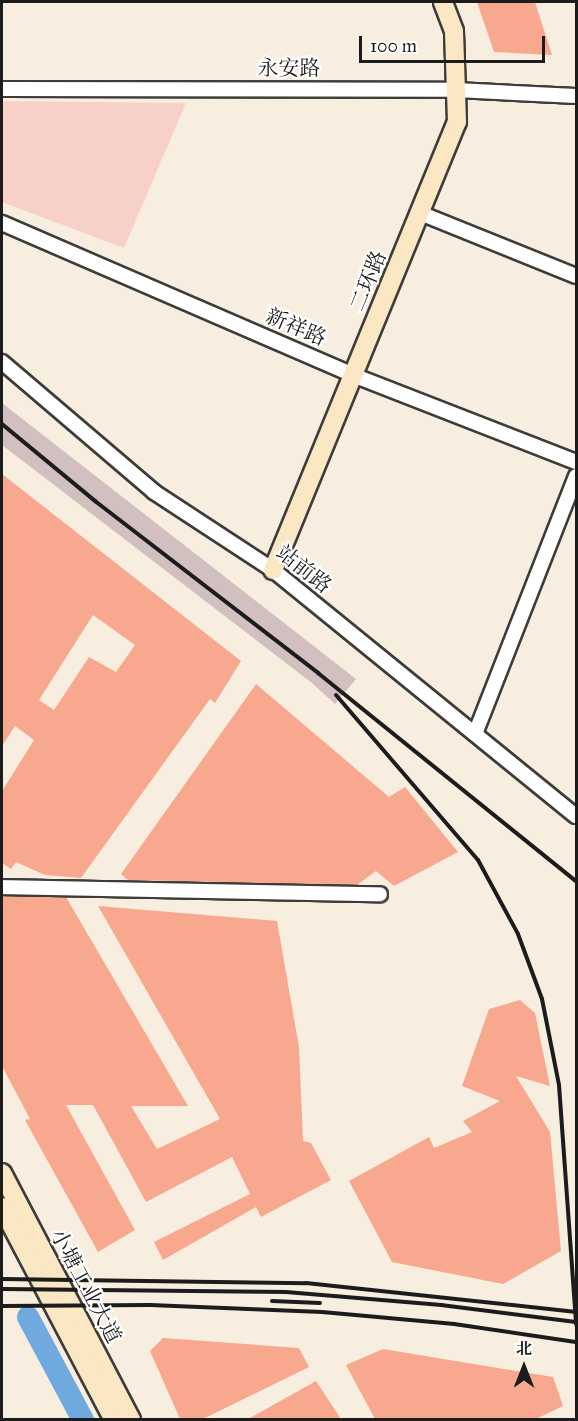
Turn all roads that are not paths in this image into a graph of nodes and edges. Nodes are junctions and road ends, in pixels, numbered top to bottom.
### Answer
1 (443, 2) edge
2 (2, 89) edge
3 (456, 90) junction
4 (576, 96) edge
5 (420, 213) junction
6 (2, 223) edge
7 (576, 276) edge
8 (2, 362) edge
9 (353, 375) junction
10 (576, 462) edge
11 (576, 476) edge
12 (273, 570) junction
13 (475, 734) junction
14 (576, 816) edge
15 (2, 887) edge
16 (380, 894) dead end
17 (2, 1173) edge
18 (2, 1207) edge
19 (114, 1419) edge
20 (131, 1419) edge

1 - 3 street, 二环路
2 - 3 street, 永安路
3 - 4 street, 永安路
3 - 5 street, 二环路
5 - 7 street
5 - 9 street, 二环路
6 - 9 street, 新祥路
8 - 12 street, 站前路
9 - 10 street, 新祥路
9 - 12 street, 二环路
11 - 13 street
12 - 13 street, 站前路
13 - 14 street, 站前路
15 - 16 street
17 - 20 street, 小塘工业大道
18 - 19 street, 小塘工业大道

